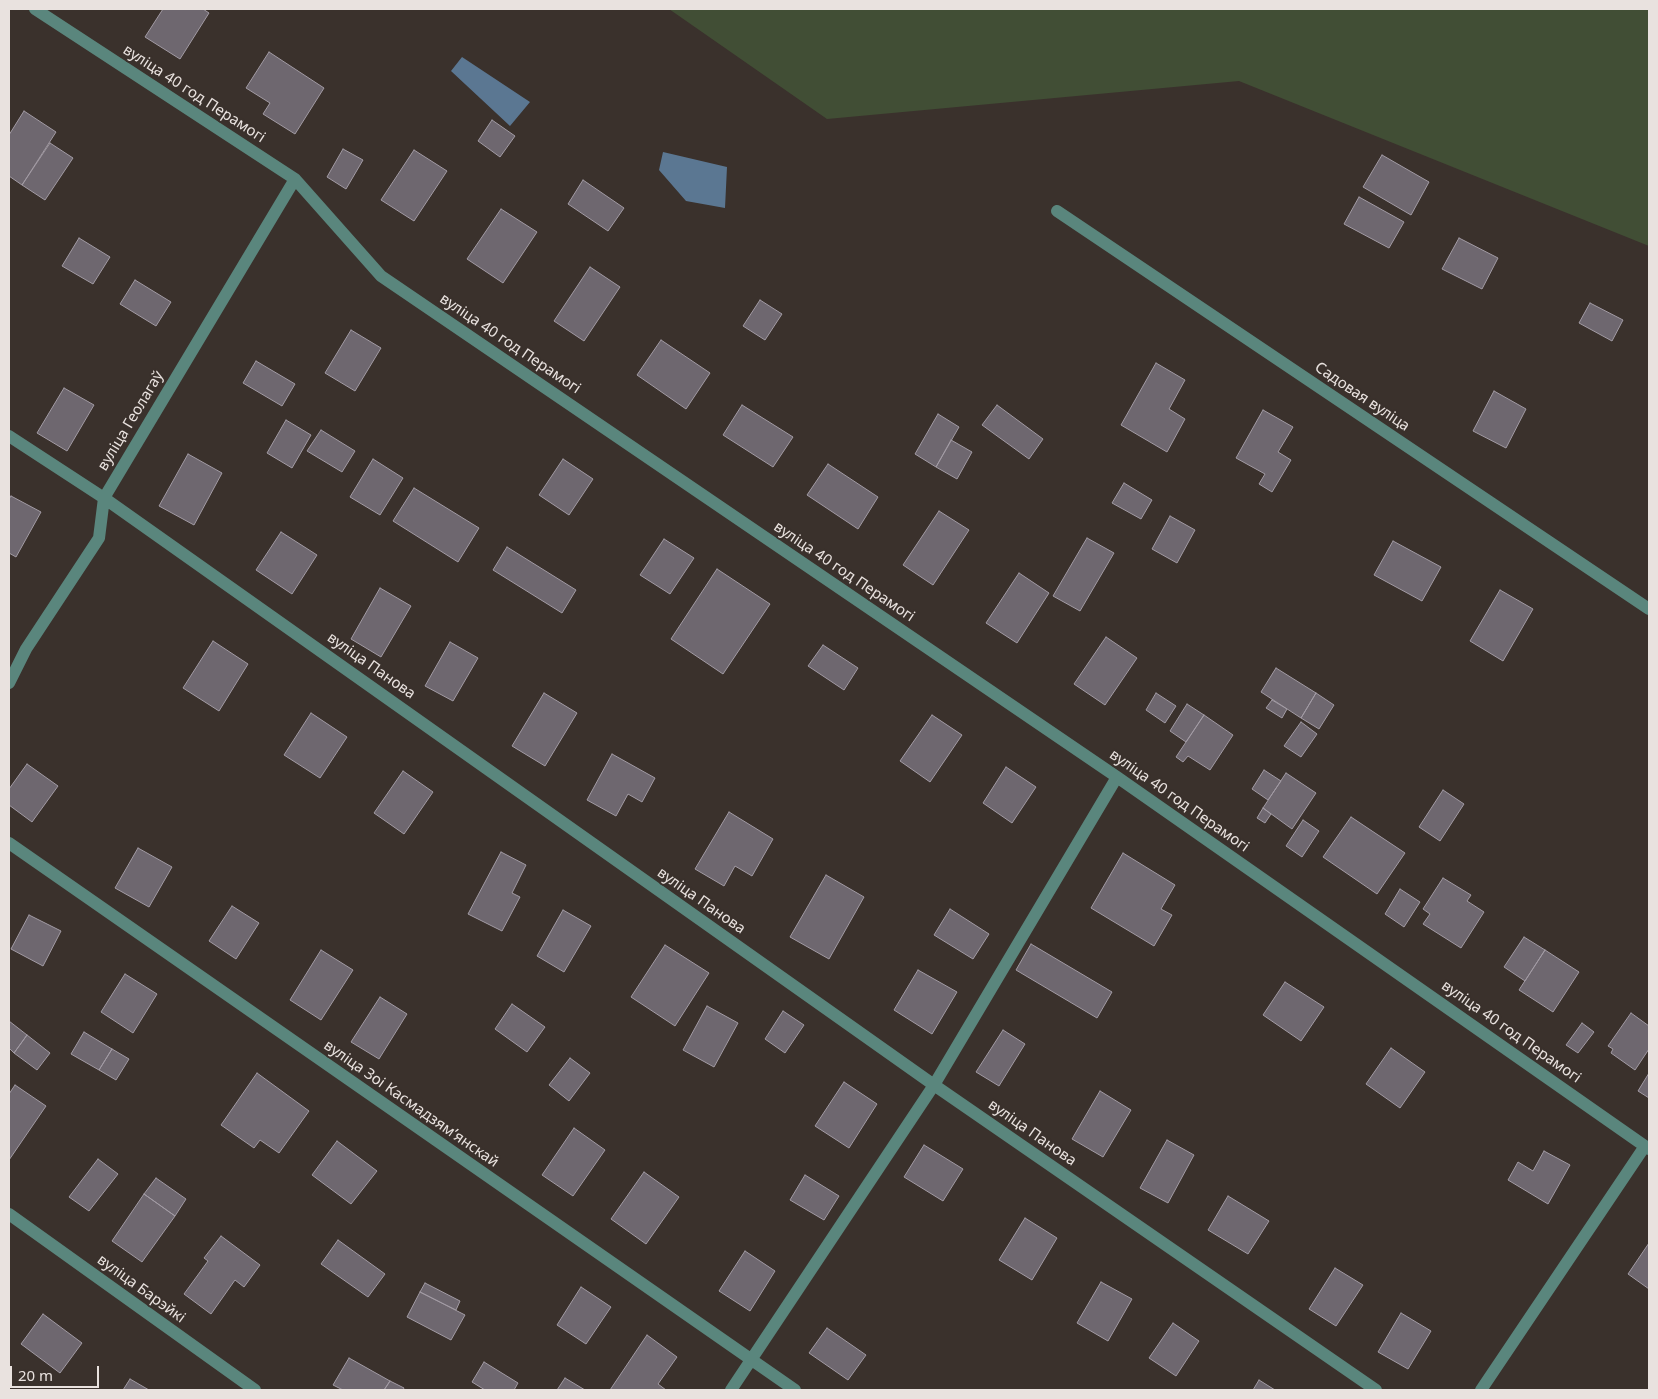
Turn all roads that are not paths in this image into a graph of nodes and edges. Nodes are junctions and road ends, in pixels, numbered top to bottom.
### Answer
1 (35, 9) edge
2 (295, 180) junction
3 (1057, 211) dead end
4 (9, 436) edge
5 (104, 498) junction
6 (1649, 609) edge
7 (9, 683) edge
8 (1117, 777) junction
9 (12, 849) edge
10 (934, 1085) junction
11 (1647, 1147) edge
12 (9, 1214) edge
13 (750, 1359) junction
14 (254, 1390) edge
15 (731, 1390) edge
16 (795, 1390) edge
17 (1376, 1390) edge
18 (1481, 1390) edge

1 - 2 street, вуліца 40 год Перамогі
2 - 5 street, вуліца Геолагаў
2 - 8 street, вуліца 40 год Перамогі
3 - 6 street, Садовая вуліца
4 - 5 street, вуліца Панова
5 - 7 street, вуліца Геолагаў
5 - 10 street, вуліца Панова
8 - 10 street
8 - 11 street, вуліца 40 год Перамогі
9 - 13 street, вуліца Зоі Касмадзямʼянскай
10 - 13 street
10 - 17 street, вуліца Панова
11 - 18 street
12 - 14 street, вуліца Барэйкі
13 - 15 street
13 - 16 street, вуліца Зоі Касмадзямʼянскай

